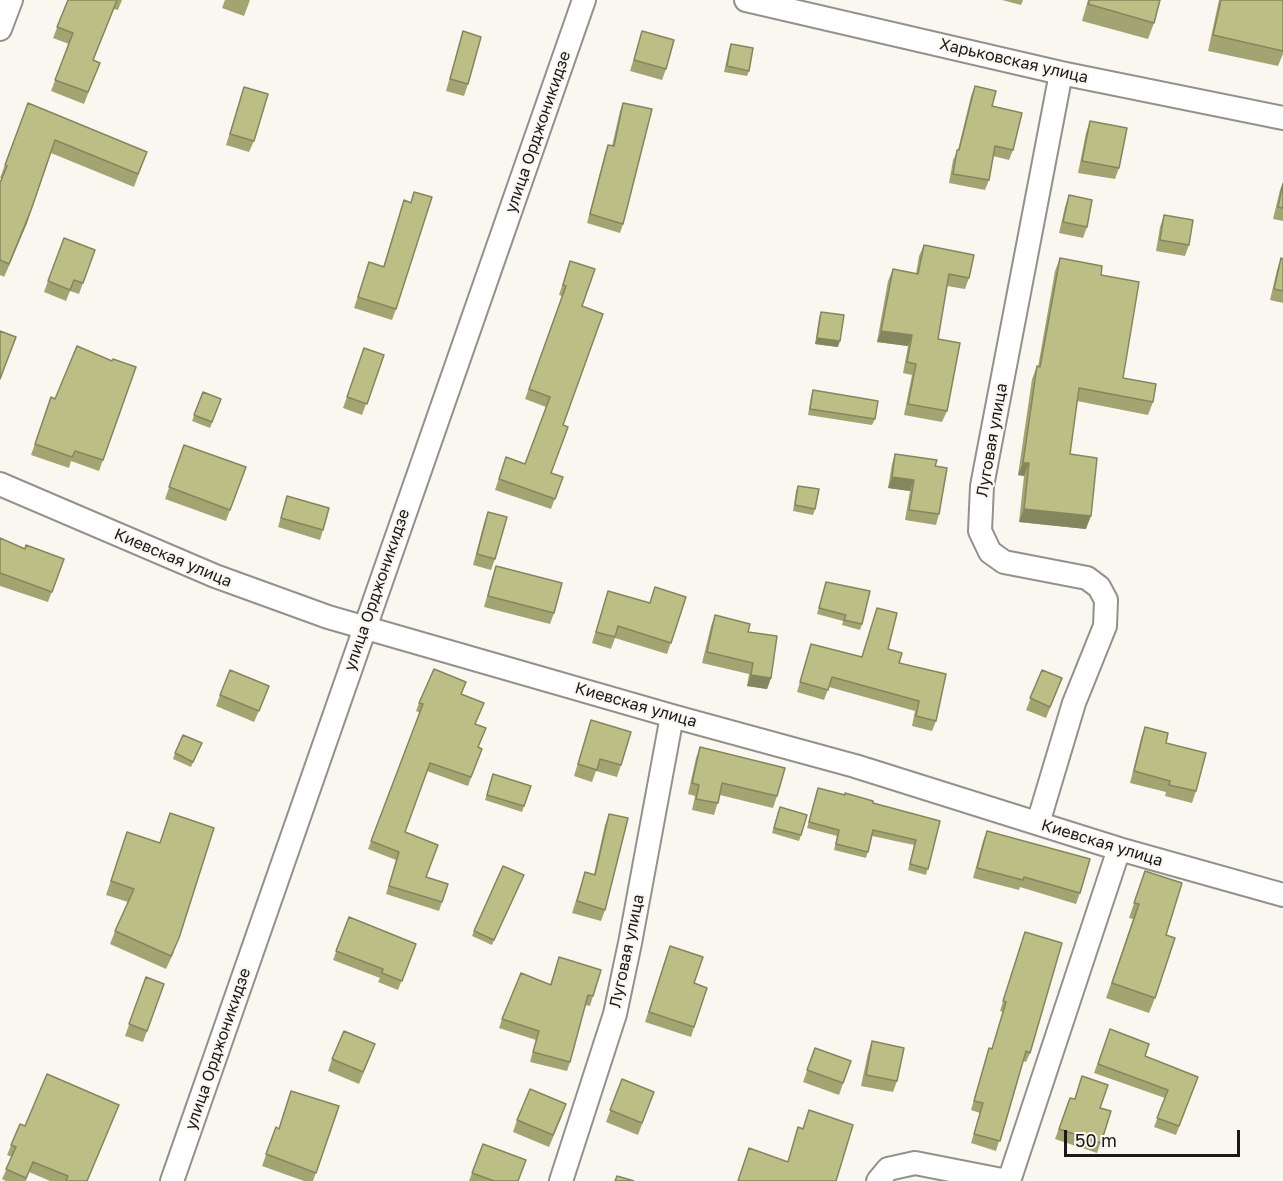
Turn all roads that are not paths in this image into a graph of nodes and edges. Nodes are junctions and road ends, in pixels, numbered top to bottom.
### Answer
1 (11, 0) edge
2 (584, 0) edge
3 (746, 0) edge
4 (0, 29) edge
5 (1061, 73) junction
6 (1283, 118) edge
7 (0, 484) edge
8 (364, 628) junction
9 (672, 716) junction
10 (1038, 823) junction
11 (1119, 849) junction
12 (1283, 895) edge
13 (172, 1181) edge
14 (561, 1181) edge
15 (878, 1181) edge
16 (1008, 1181) edge

1 - 4 street
2 - 8 street, улица Орджоникидзе
3 - 5 street, Харьковская улица
5 - 6 street, Харьковская улица
5 - 10 street, Луговая улица
7 - 8 street, Киевская улица
8 - 9 street, Киевская улица
8 - 13 street, улица Орджоникидзе
9 - 10 street, Киевская улица
9 - 14 street, Луговая улица
10 - 11 street, Киевская улица
11 - 12 street, Киевская улица
11 - 16 street
15 - 16 street

